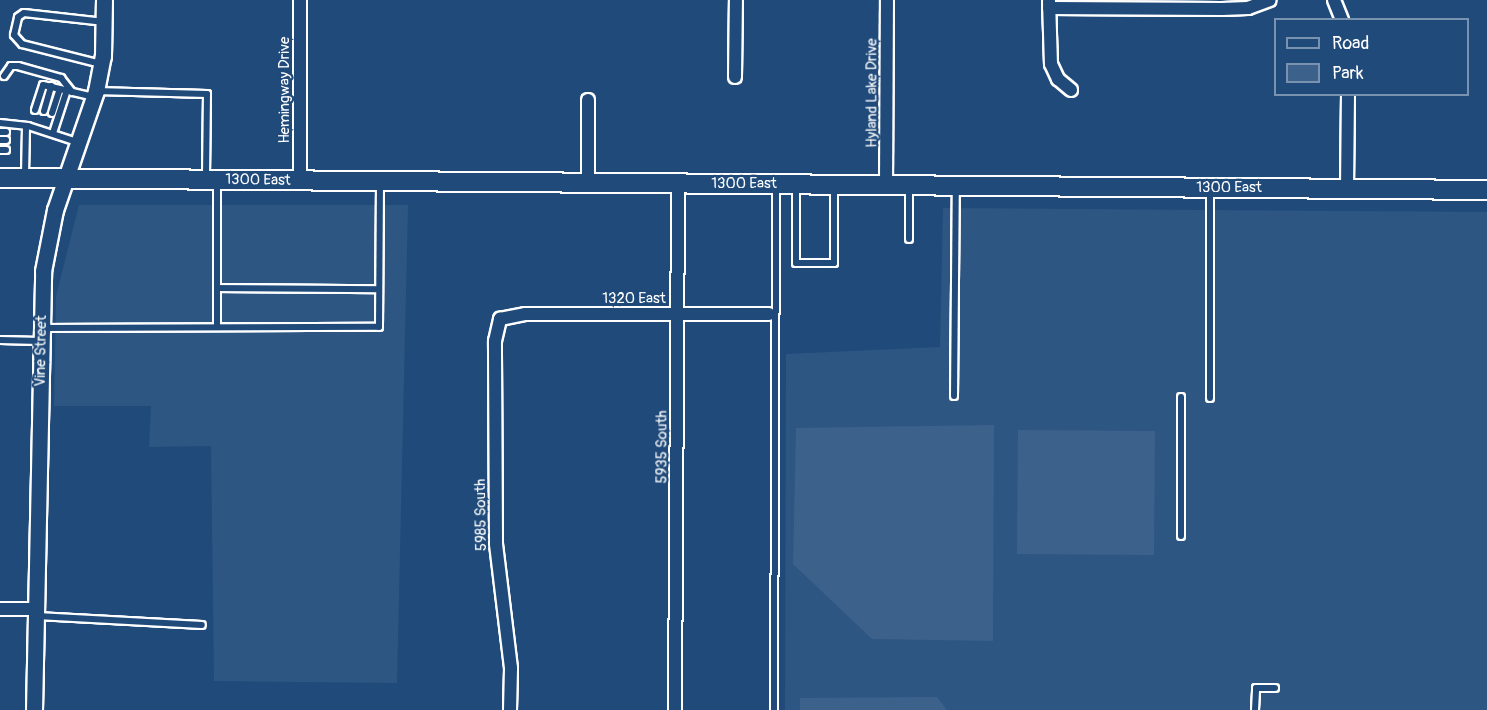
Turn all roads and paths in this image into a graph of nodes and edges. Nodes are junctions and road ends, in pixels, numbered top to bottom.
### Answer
1 (104, 0) edge
2 (300, 0) edge
3 (736, 0) edge
4 (887, 0) edge
5 (1270, 0) edge
6 (1334, 0) edge
7 (1049, 4) edge
8 (1341, 18) edge
9 (104, 22) junction
10 (101, 64) junction
11 (4, 76) dead end
12 (735, 77) dead end
13 (51, 86) junction
14 (66, 90) junction
15 (1071, 90) dead end
16 (95, 94) junction
17 (1348, 96) edge
18 (588, 100) dead end
19 (35, 110) dead end
20 (44, 111) dead end
21 (52, 113) dead end
22 (0, 123) edge
23 (28, 126) junction
24 (50, 130) junction
25 (18, 132) dead end
26 (18, 140) dead end
27 (26, 140) junction
28 (81, 143) junction
29 (18, 150) dead end
30 (26, 150) junction
31 (0, 178) edge
32 (25, 178) junction
33 (68, 178) junction
34 (212, 180) junction
35 (300, 180) junction
36 (380, 181) junction
37 (588, 183) junction
38 (678, 184) junction
39 (776, 184) junction
40 (796, 185) junction
41 (834, 185) junction
42 (886, 185) junction
43 (909, 186) junction
44 (956, 186) junction
45 (1210, 188) junction
46 (1347, 189) junction
47 (1487, 190) edge
48 (909, 239) dead end
49 (217, 288) junction
50 (379, 289) junction
51 (678, 314) junction
52 (769, 314) dead end
53 (500, 319) joint
54 (217, 326) junction
55 (41, 334) junction
56 (0, 340) edge
57 (954, 396) dead end
58 (1181, 398) dead end
59 (1209, 398) dead end
60 (1181, 536) dead end
61 (0, 609) edge
62 (36, 612) junction
63 (202, 625) dead end
64 (1275, 688) dead end
65 (34, 710) edge
66 (510, 710) edge
67 (675, 710) edge
68 (774, 710) edge
69 (1255, 710) edge

1 - 9 street, Vine Street
2 - 35 street, Hemingway Drive
3 - 12 street
4 - 42 street, Hyland Lake Drive
5 - 7 street
6 - 8 street
7 - 15 street
9 - 10 street, Vine Street
9 - 10 lane
10 - 16 street, Vine Street
11 - 14 lane
13 - 14 lane
13 - 19 lane
13 - 20 lane
14 - 16 lane
14 - 21 lane
14 - 24 lane
16 - 28 street, Vine Street
16 - 34 lane
17 - 46 street
18 - 37 street
22 - 23 lane
23 - 24 lane
23 - 25 lane
23 - 27 lane
24 - 28 lane
26 - 27 lane
27 - 30 lane
28 - 33 street, Vine Street
29 - 30 lane
30 - 32 lane
31 - 32 main road, 1300 East
32 - 33 main road, 1300 East
33 - 34 main road, 1300 East
33 - 55 street, Vine Street
34 - 35 main road, 1300 East
34 - 49 lane
35 - 36 main road, 1300 East
36 - 37 main road, 1300 East
36 - 50 lane
37 - 38 main road, 1300 East
38 - 39 main road, 1300 East
38 - 51 street, 5935 South
39 - 40 main road, 1300 East
39 - 68 lane
40 - 41 main road, 1300 East
40 - 41 lane
41 - 42 main road, 1300 East
42 - 43 main road, 1300 East
43 - 44 main road, 1300 East
43 - 48 lane
44 - 45 main road, 1300 East
44 - 57 lane
45 - 46 main road, 1300 East
45 - 59 lane
46 - 47 main road, 1300 East
49 - 50 lane
49 - 54 lane
50 - 54 lane
51 - 52 street, 1320 East
51 - 53 street, 1320 East
51 - 67 street, 5935 South
53 - 66 street, 5985 South
54 - 55 lane
55 - 56 lane
55 - 62 street, Vine Street
58 - 60 lane
61 - 62 street
62 - 63 lane
62 - 65 street, Vine Street
64 - 69 lane

